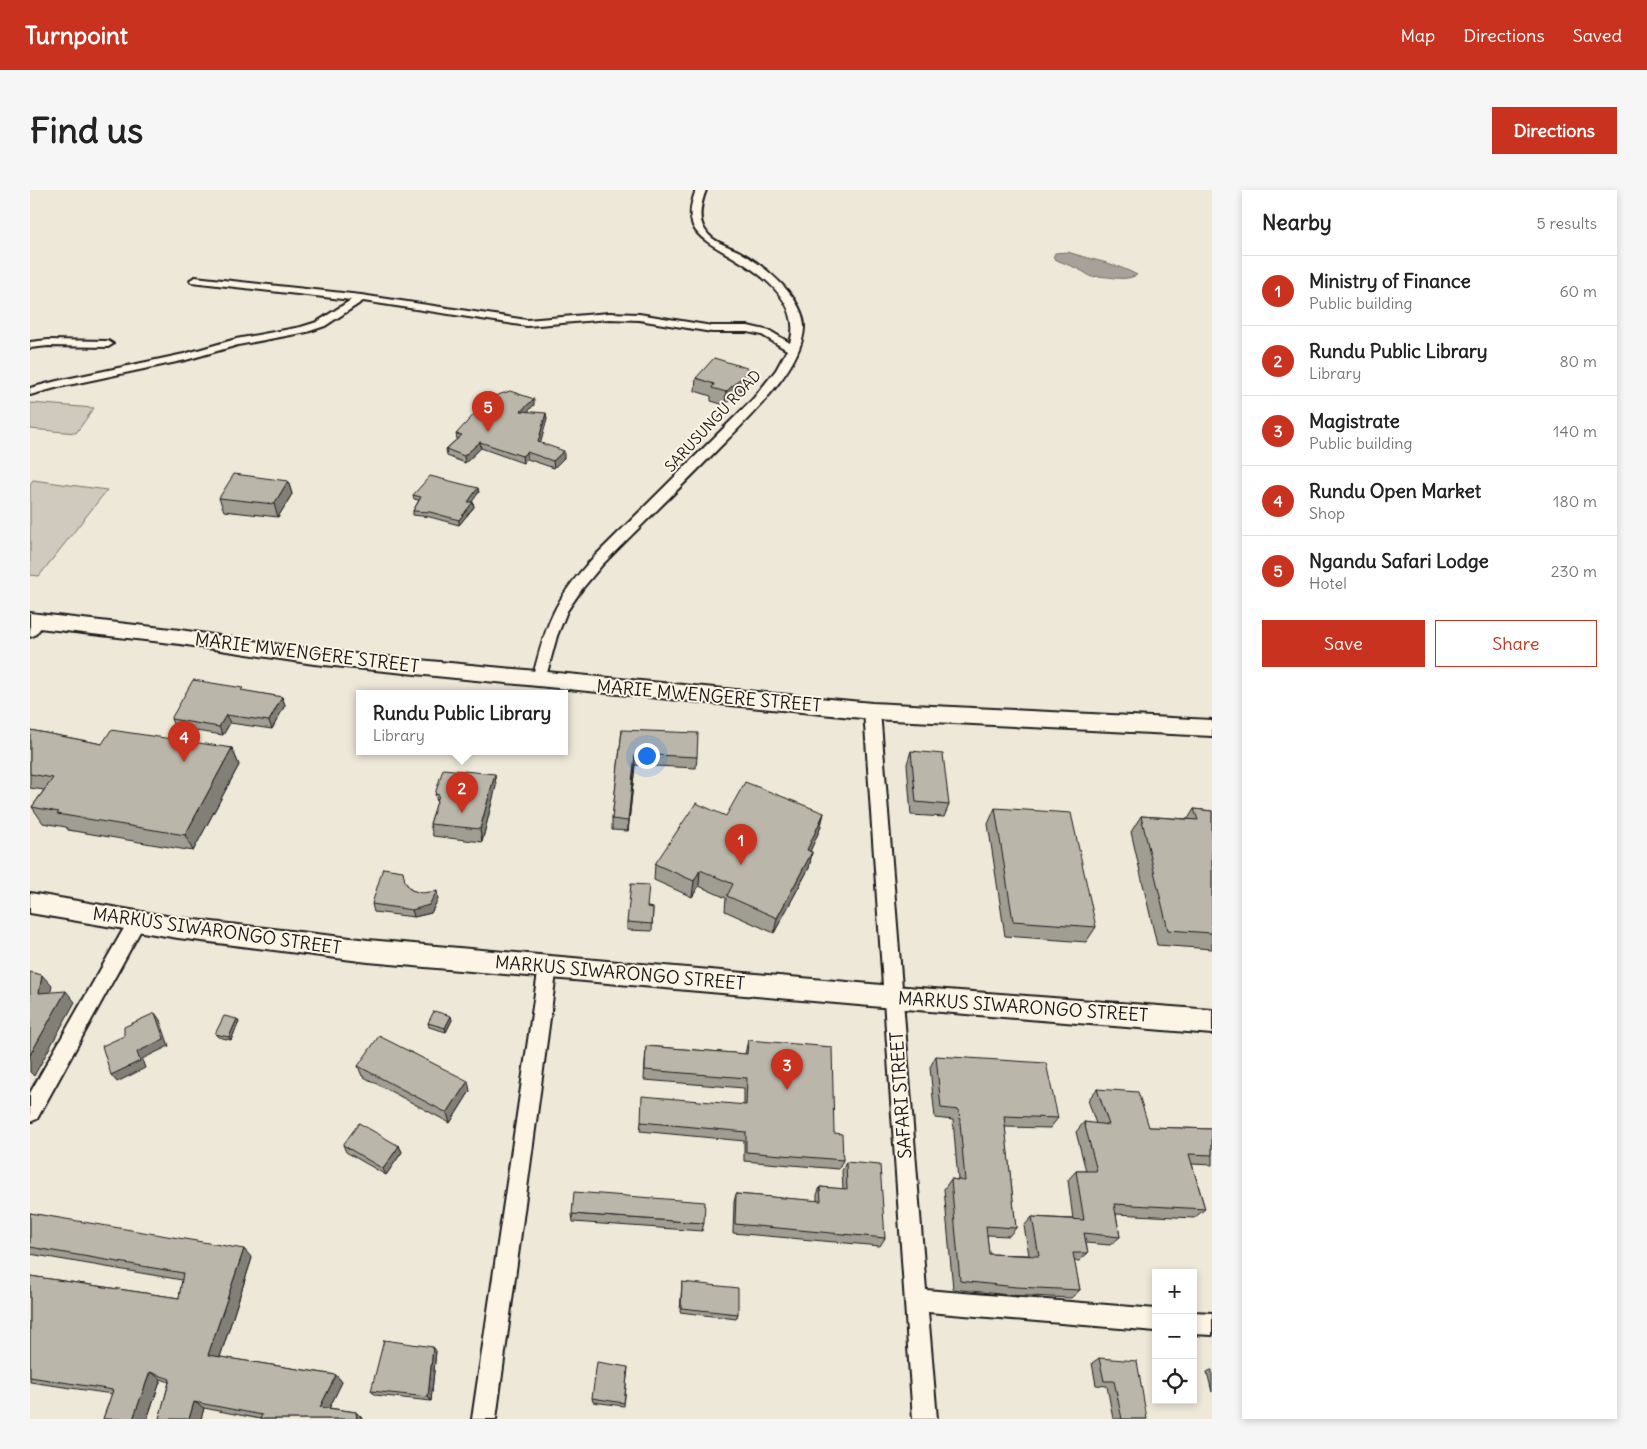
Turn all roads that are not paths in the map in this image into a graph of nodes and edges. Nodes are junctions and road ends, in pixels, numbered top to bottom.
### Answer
1 (701, 190) edge
2 (195, 280) dead end
3 (361, 298) junction
4 (108, 344) dead end
5 (30, 345) edge
6 (793, 349) junction
7 (30, 392) edge
8 (33, 624) edge
9 (539, 680) junction
10 (872, 711) junction
11 (1212, 728) edge
12 (30, 903) edge
13 (137, 921) junction
14 (548, 966) junction
15 (893, 997) junction
16 (1212, 1022) edge
17 (30, 1112) edge
18 (917, 1300) junction
19 (1152, 1320) edge
20 (1197, 1323) edge
21 (1212, 1324) edge
22 (484, 1419) edge
23 (925, 1419) edge

1 - 6 street, SARUSUNGU ROAD
2 - 3 street
3 - 6 street
3 - 7 street
4 - 5 street
6 - 9 street, SARUSUNGU ROAD
8 - 9 main road, MARIE MWENGERE STREET
9 - 10 main road, MARIE MWENGERE STREET
10 - 11 main road, MARIE MWENGERE STREET
10 - 15 street, SAFARI STREET
12 - 13 main road, MARKUS SIWARONGO STREET
13 - 14 main road, MARKUS SIWARONGO STREET
13 - 17 street
14 - 15 main road, MARKUS SIWARONGO STREET
14 - 22 street
15 - 16 main road, MARKUS SIWARONGO STREET
15 - 18 street, SAFARI STREET
18 - 19 street
18 - 23 street, SAFARI STREET
20 - 21 street

